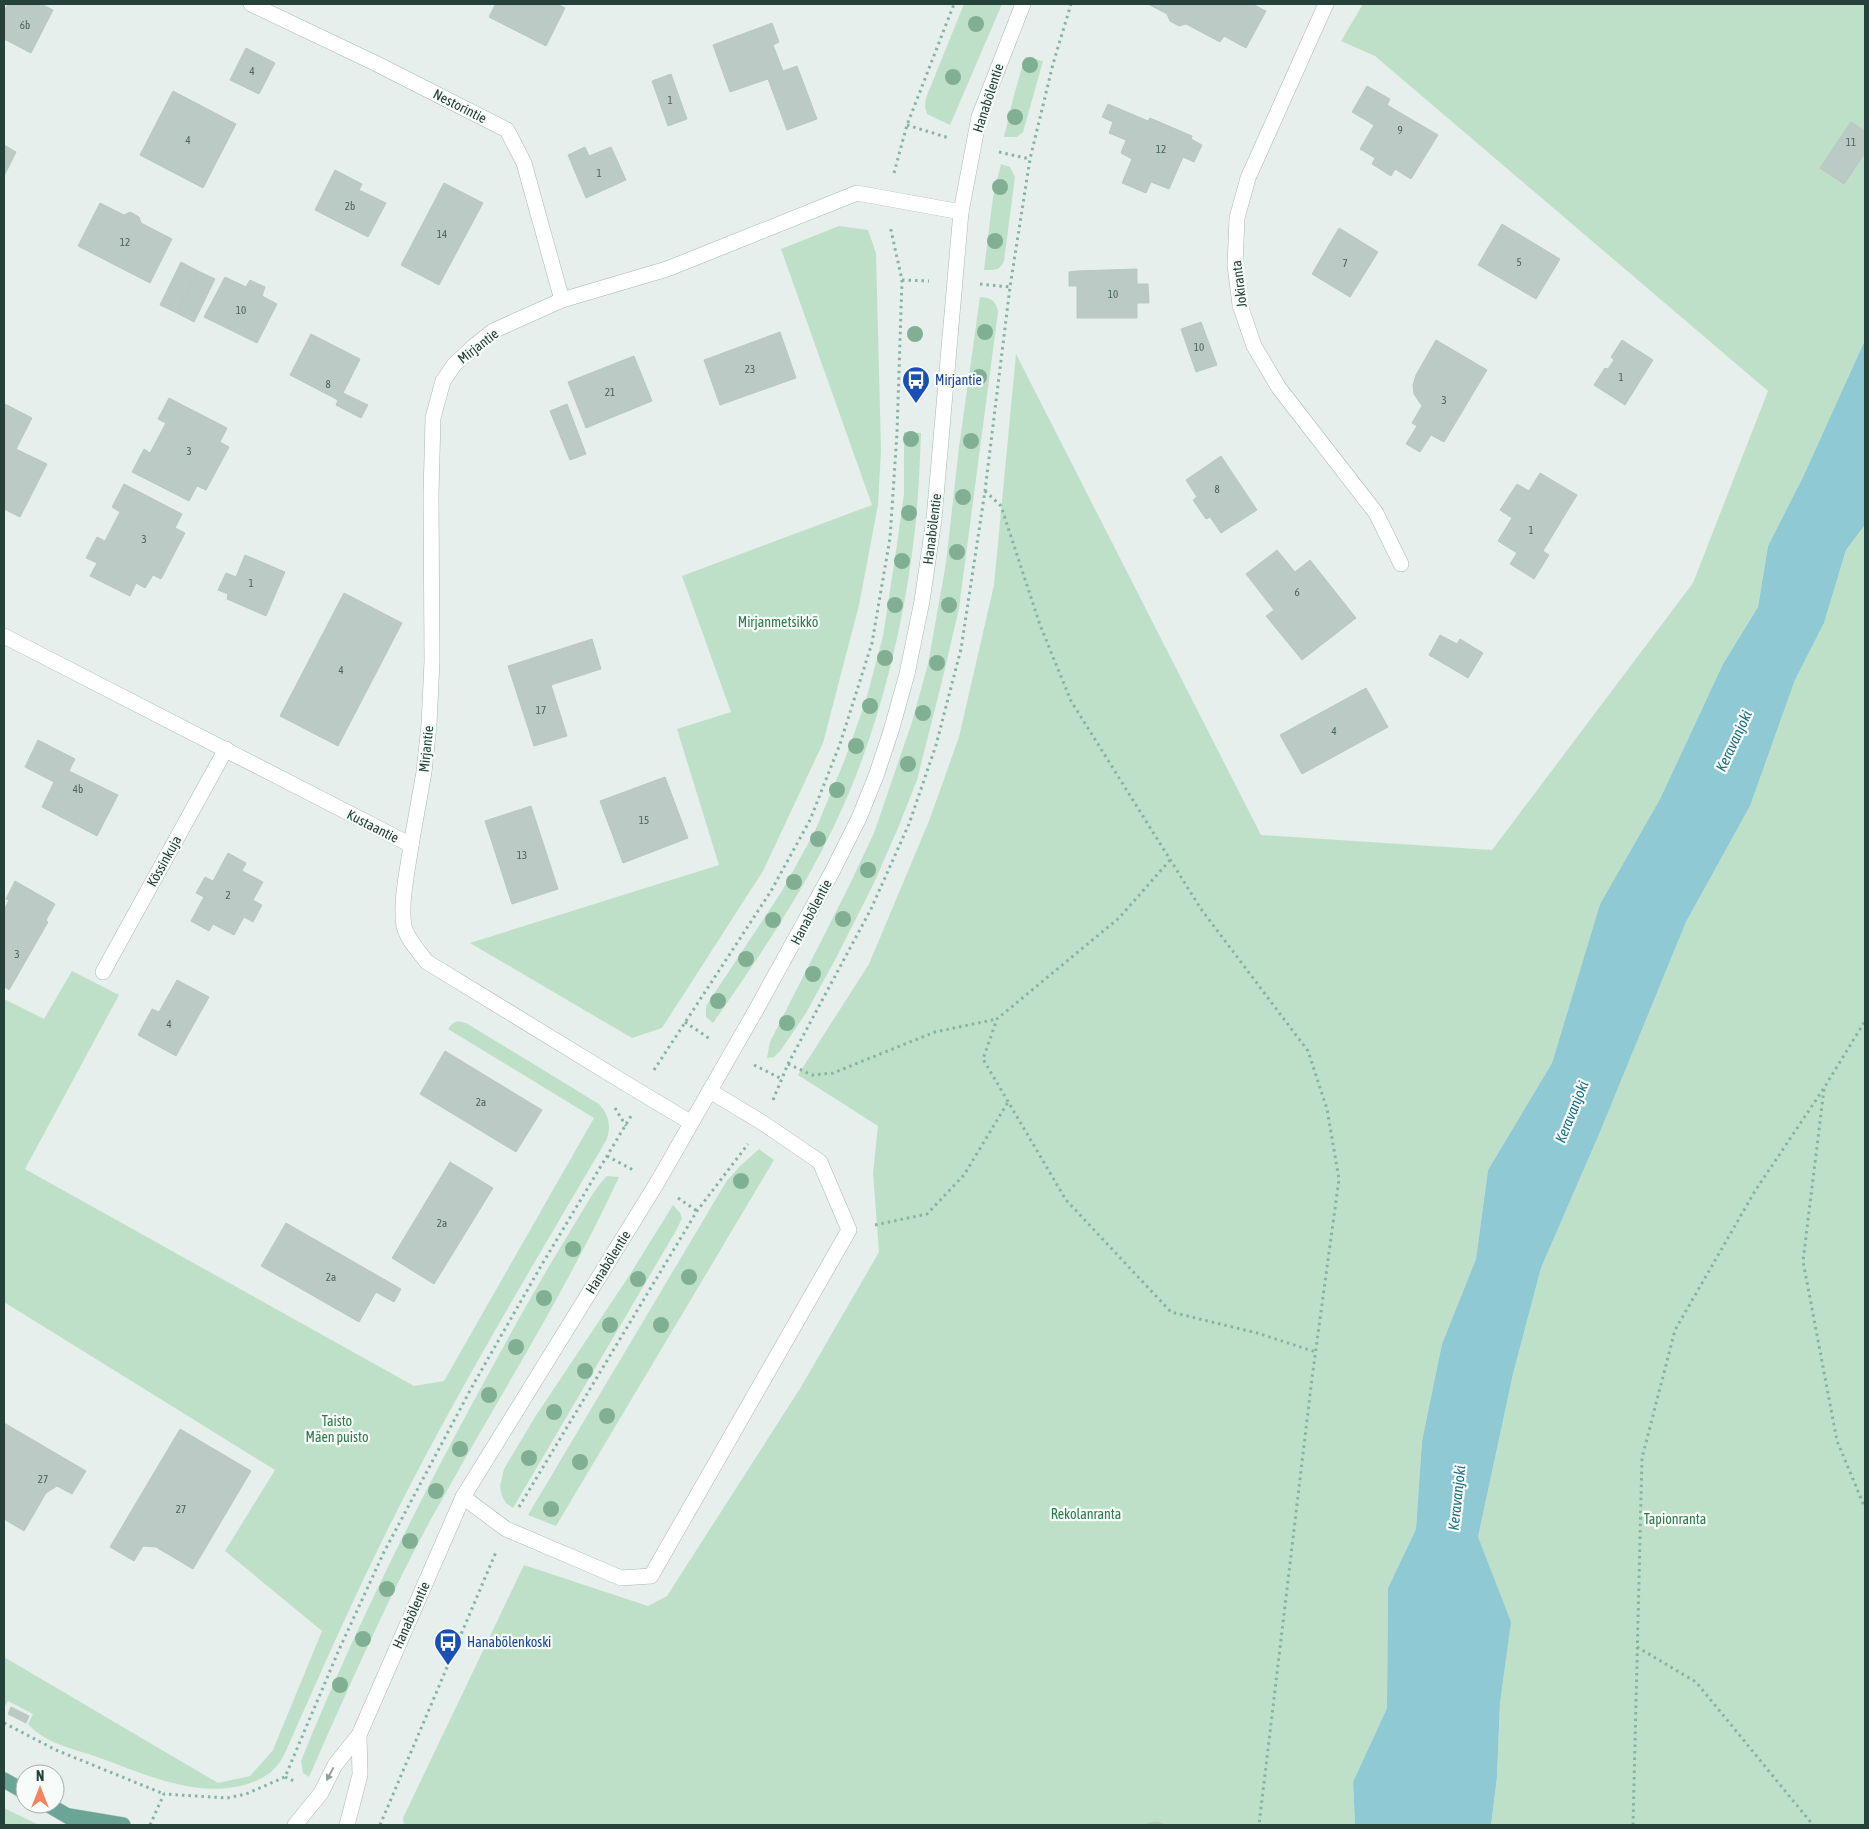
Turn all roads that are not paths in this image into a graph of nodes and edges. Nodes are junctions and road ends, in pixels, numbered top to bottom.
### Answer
1 (251, 4) edge
2 (1023, 4) edge
3 (1326, 4) edge
4 (961, 212) junction
5 (562, 300) junction
6 (1401, 564) dead end
7 (4, 636) edge
8 (226, 749) junction
9 (412, 845) junction
10 (103, 972) dead end
11 (710, 1091) junction
12 (690, 1122) junction
13 (463, 1497) junction
14 (359, 1735) junction
15 (4, 1780) edge
16 (15, 1786) edge
17 (64, 1814) edge
18 (68, 1816) junction
19 (81, 1825) edge
20 (124, 1825) edge
21 (294, 1825) edge
22 (347, 1825) edge

1 - 5 street, Nestorintie
2 - 4 street, Hanabölentie
3 - 6 street, Jokiranta
4 - 5 street, Mirjantie
4 - 11 street, Hanabölentie
5 - 9 street, Mirjantie
7 - 8 street, Kustaantie
8 - 9 street, Kustaantie
8 - 10 street, Kössinkuja
9 - 12 street, Kustaantie
11 - 12 street, Hanabölentie
11 - 13 street
12 - 13 street, Hanabölentie
13 - 14 street, Hanabölentie
14 -> 21 street, Hanabölentie
14 - 22 street, Hanabölentie
15 - 16 main road
17 - 18 main road
18 - 19 main road
18 - 20 main road

